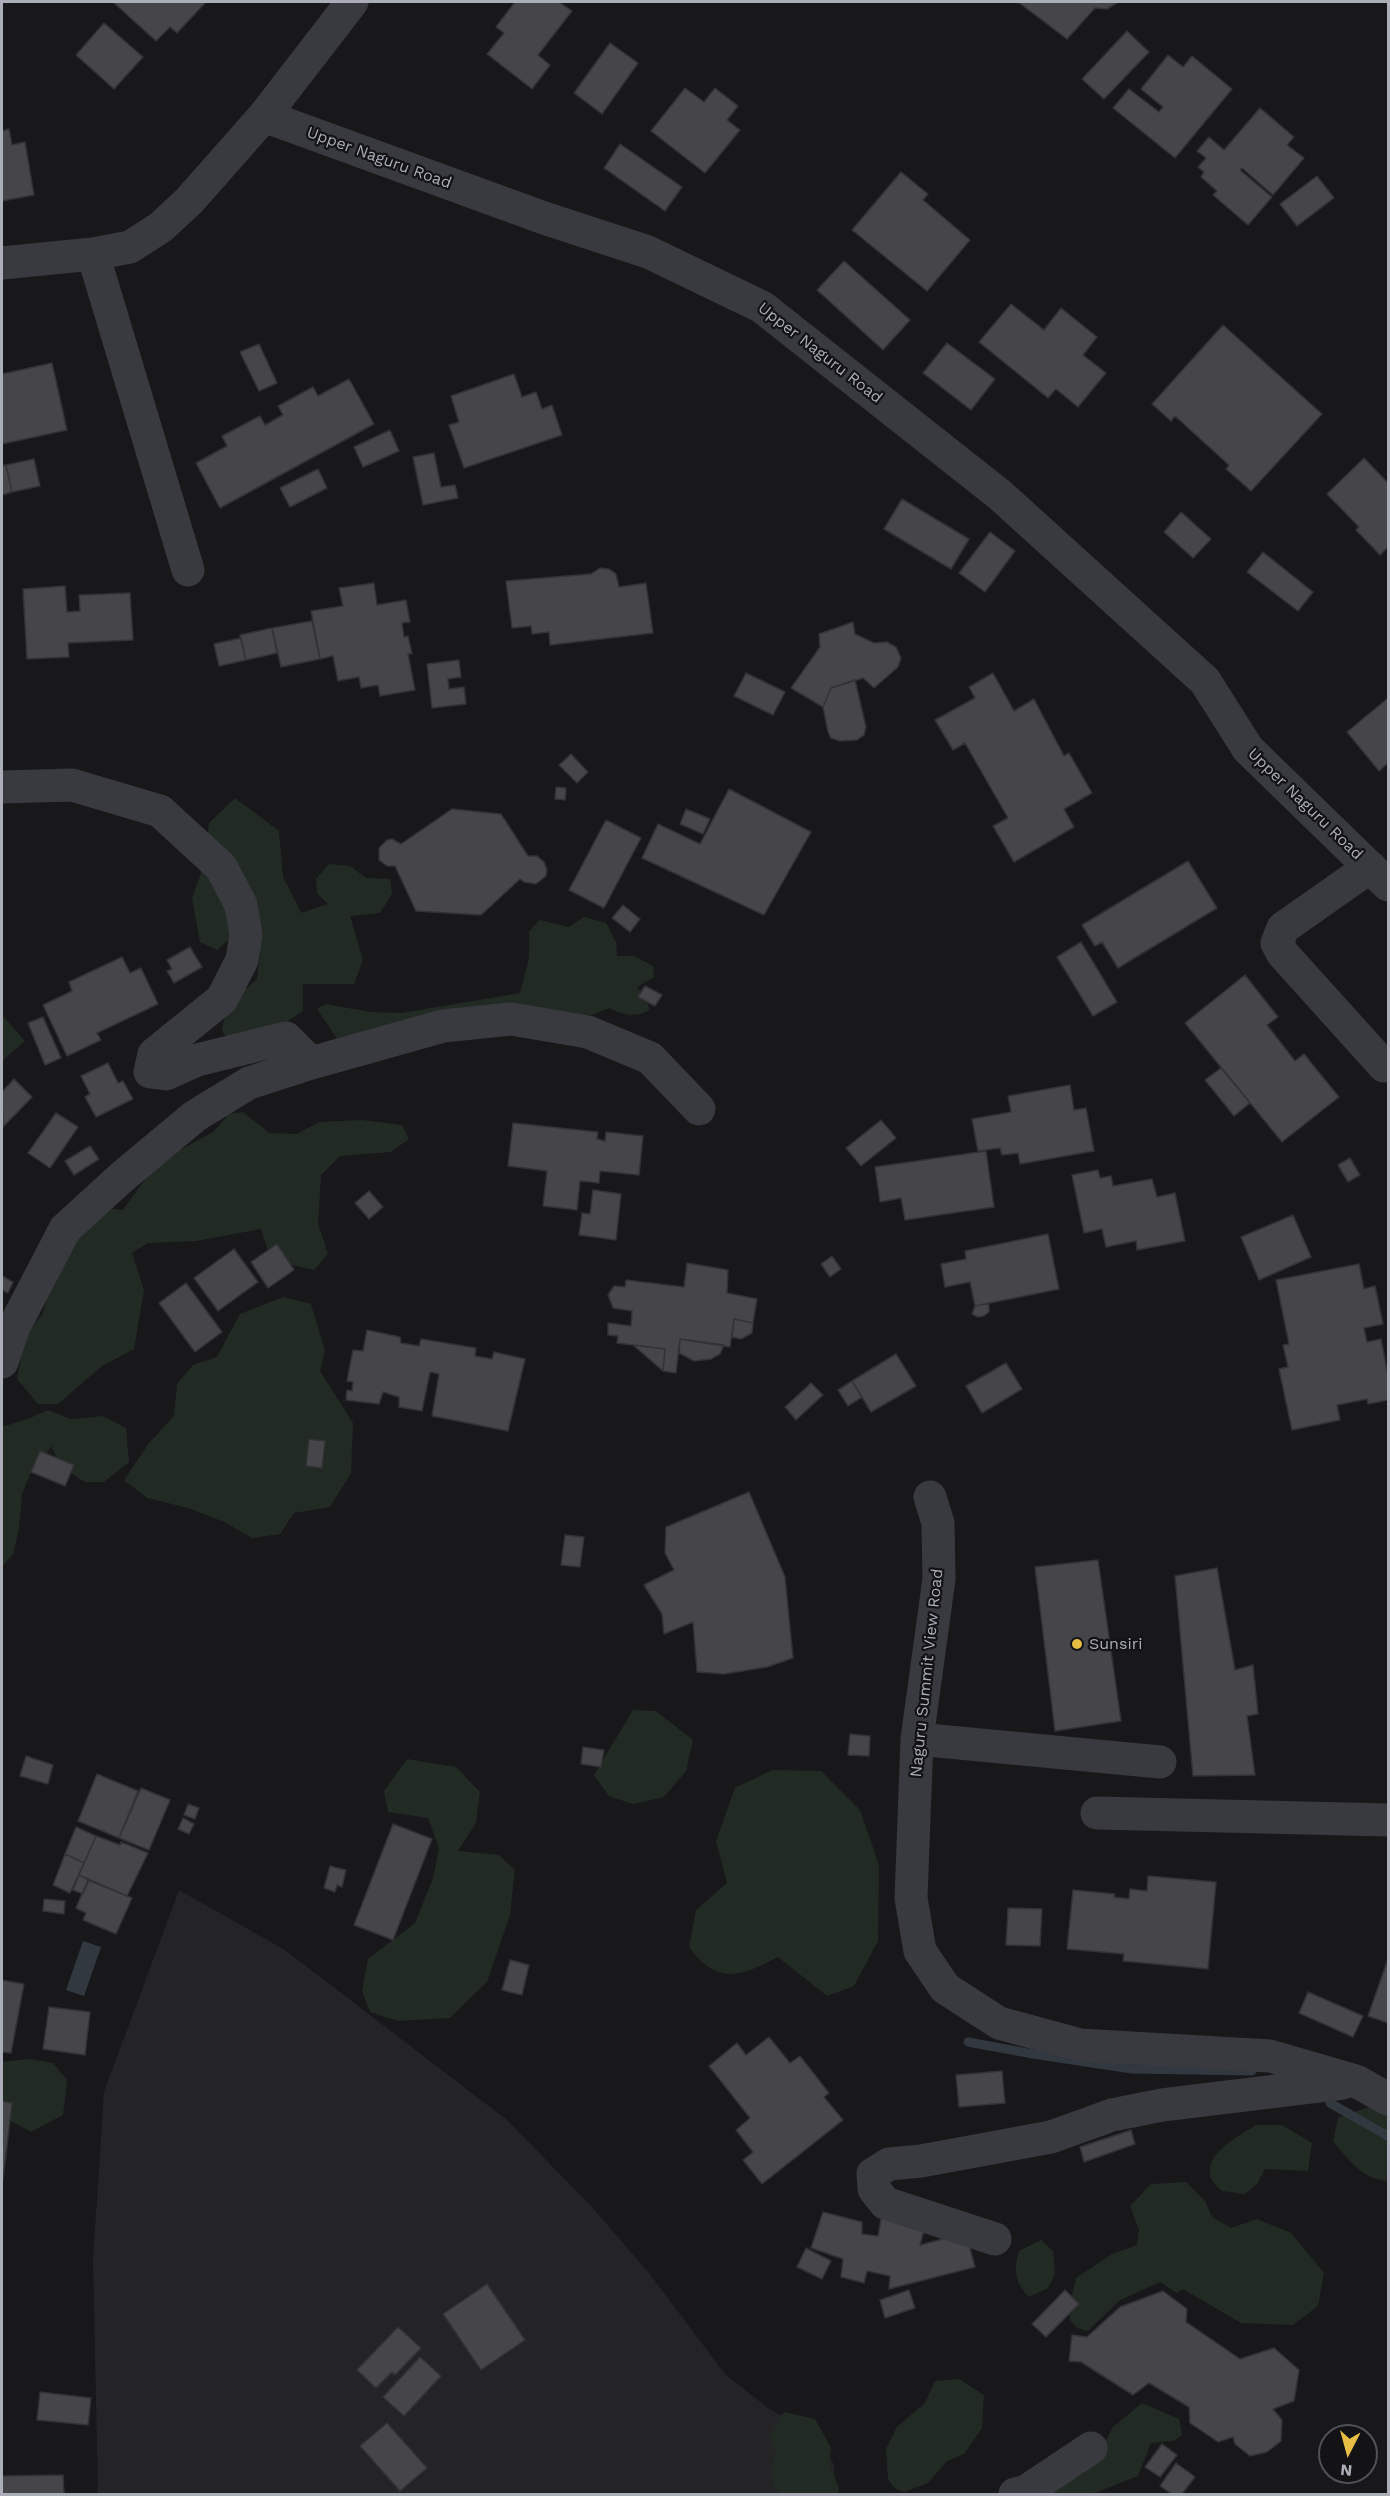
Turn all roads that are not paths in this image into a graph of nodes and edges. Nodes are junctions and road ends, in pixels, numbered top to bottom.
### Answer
1 (352, 2) edge
2 (264, 116) junction
3 (93, 254) junction
4 (2, 263) edge
5 (188, 570) dead end
6 (2, 787) edge
7 (1379, 876) edge
8 (310, 1063) junction
9 (1384, 1066) dead end
10 (699, 1109) dead end
11 (2, 1362) edge
12 (930, 1497) dead end
13 (917, 1739) junction
14 (1160, 1762) dead end
15 (1096, 1813) dead end
16 (1389, 1820) edge
17 (1356, 2081) junction
18 (1389, 2099) edge
19 (995, 2239) dead end
20 (1091, 2448) dead end
21 (1016, 2494) edge

1 - 2 street
2 - 3 street
2 - 7 street, Upper Naguru Road
3 - 4 street
3 - 5 street
6 - 8 street
7 - 9 street
8 - 10 street
8 - 11 street
12 - 13 street, Naguru Summit View Road
13 - 14 street
13 - 17 street, Naguru Summit View Road
15 - 16 street
17 - 18 street, Naguru Summit View Road
17 - 19 street
20 - 21 street

